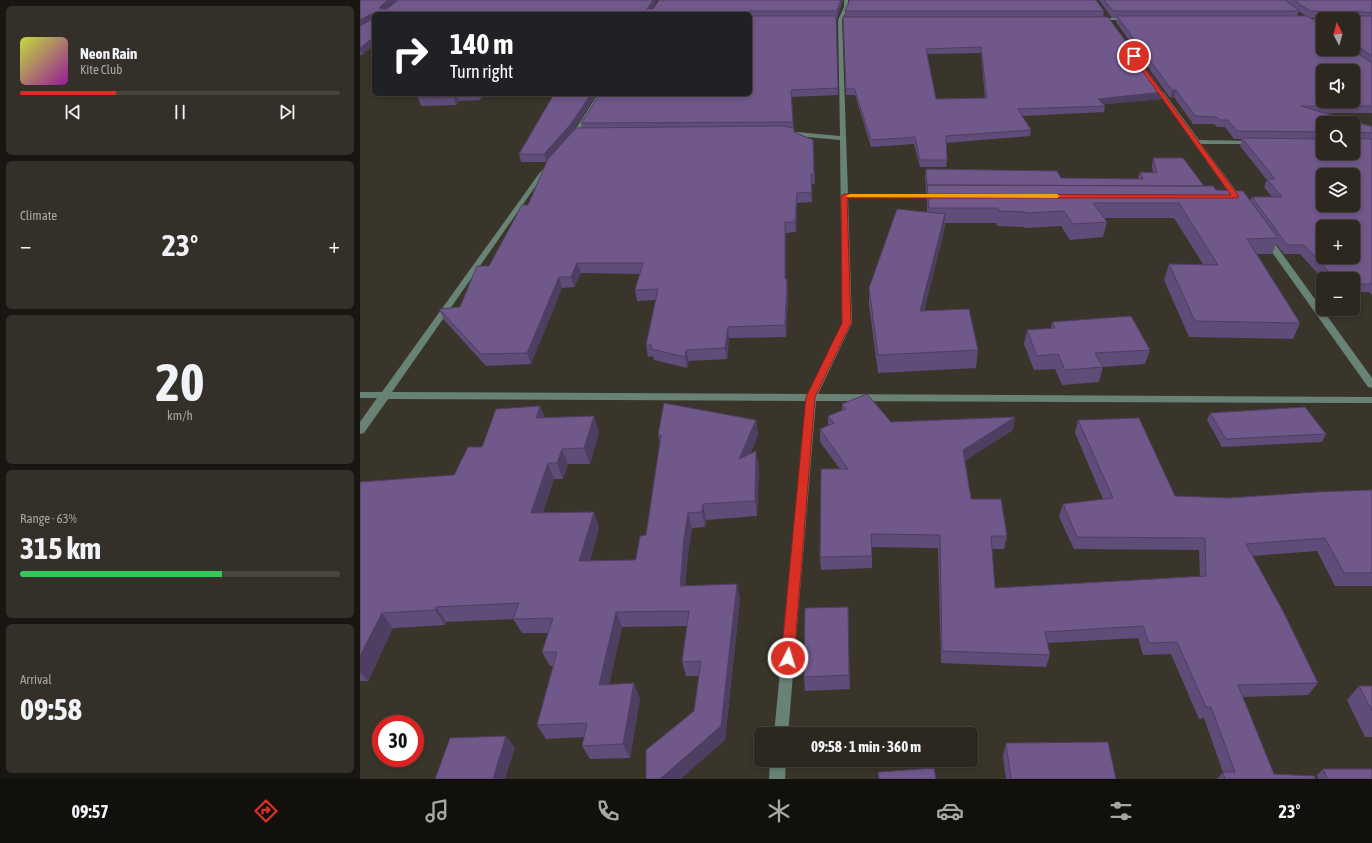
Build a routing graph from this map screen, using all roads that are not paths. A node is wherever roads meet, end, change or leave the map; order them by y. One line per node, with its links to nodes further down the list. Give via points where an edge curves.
1 (846, 0): 12 (street, via 846,7 840,20)
2 (1300, 16): 6 (street)
3 (1092, 19): 4 (street)
4 (1131, 19)
5 (1290, 20): 6 (street)
6 (1305, 20): 7 (street); 8 (street)
7 (1316, 20)
8 (1311, 24)
9 (1148, 74): 13 (street)
10 (600, 96): 15 (street, via 580,134)
11 (782, 132): 12 (street)
12 (842, 138): 17 (street)
13 (1197, 142): 14 (street); 19 (street, via 1232,197)
14 (1260, 142)
15 (566, 146)
16 (556, 158): 23 (street, via 540,176)
17 (844, 196): 18 (street); 24 (street, via 846,323)
18 (948, 196)
19 (1245, 209)
20 (1263, 234): 21 (street)
21 (1372, 385)
22 (360, 395): 23 (street)
23 (385, 396): 24 (street); 26 (street)
24 (811, 397): 25 (street); 27 (street)
25 (1372, 400)
26 (360, 430)
27 (782, 727)
28 (778, 767): 29 (street)
29 (777, 779)

